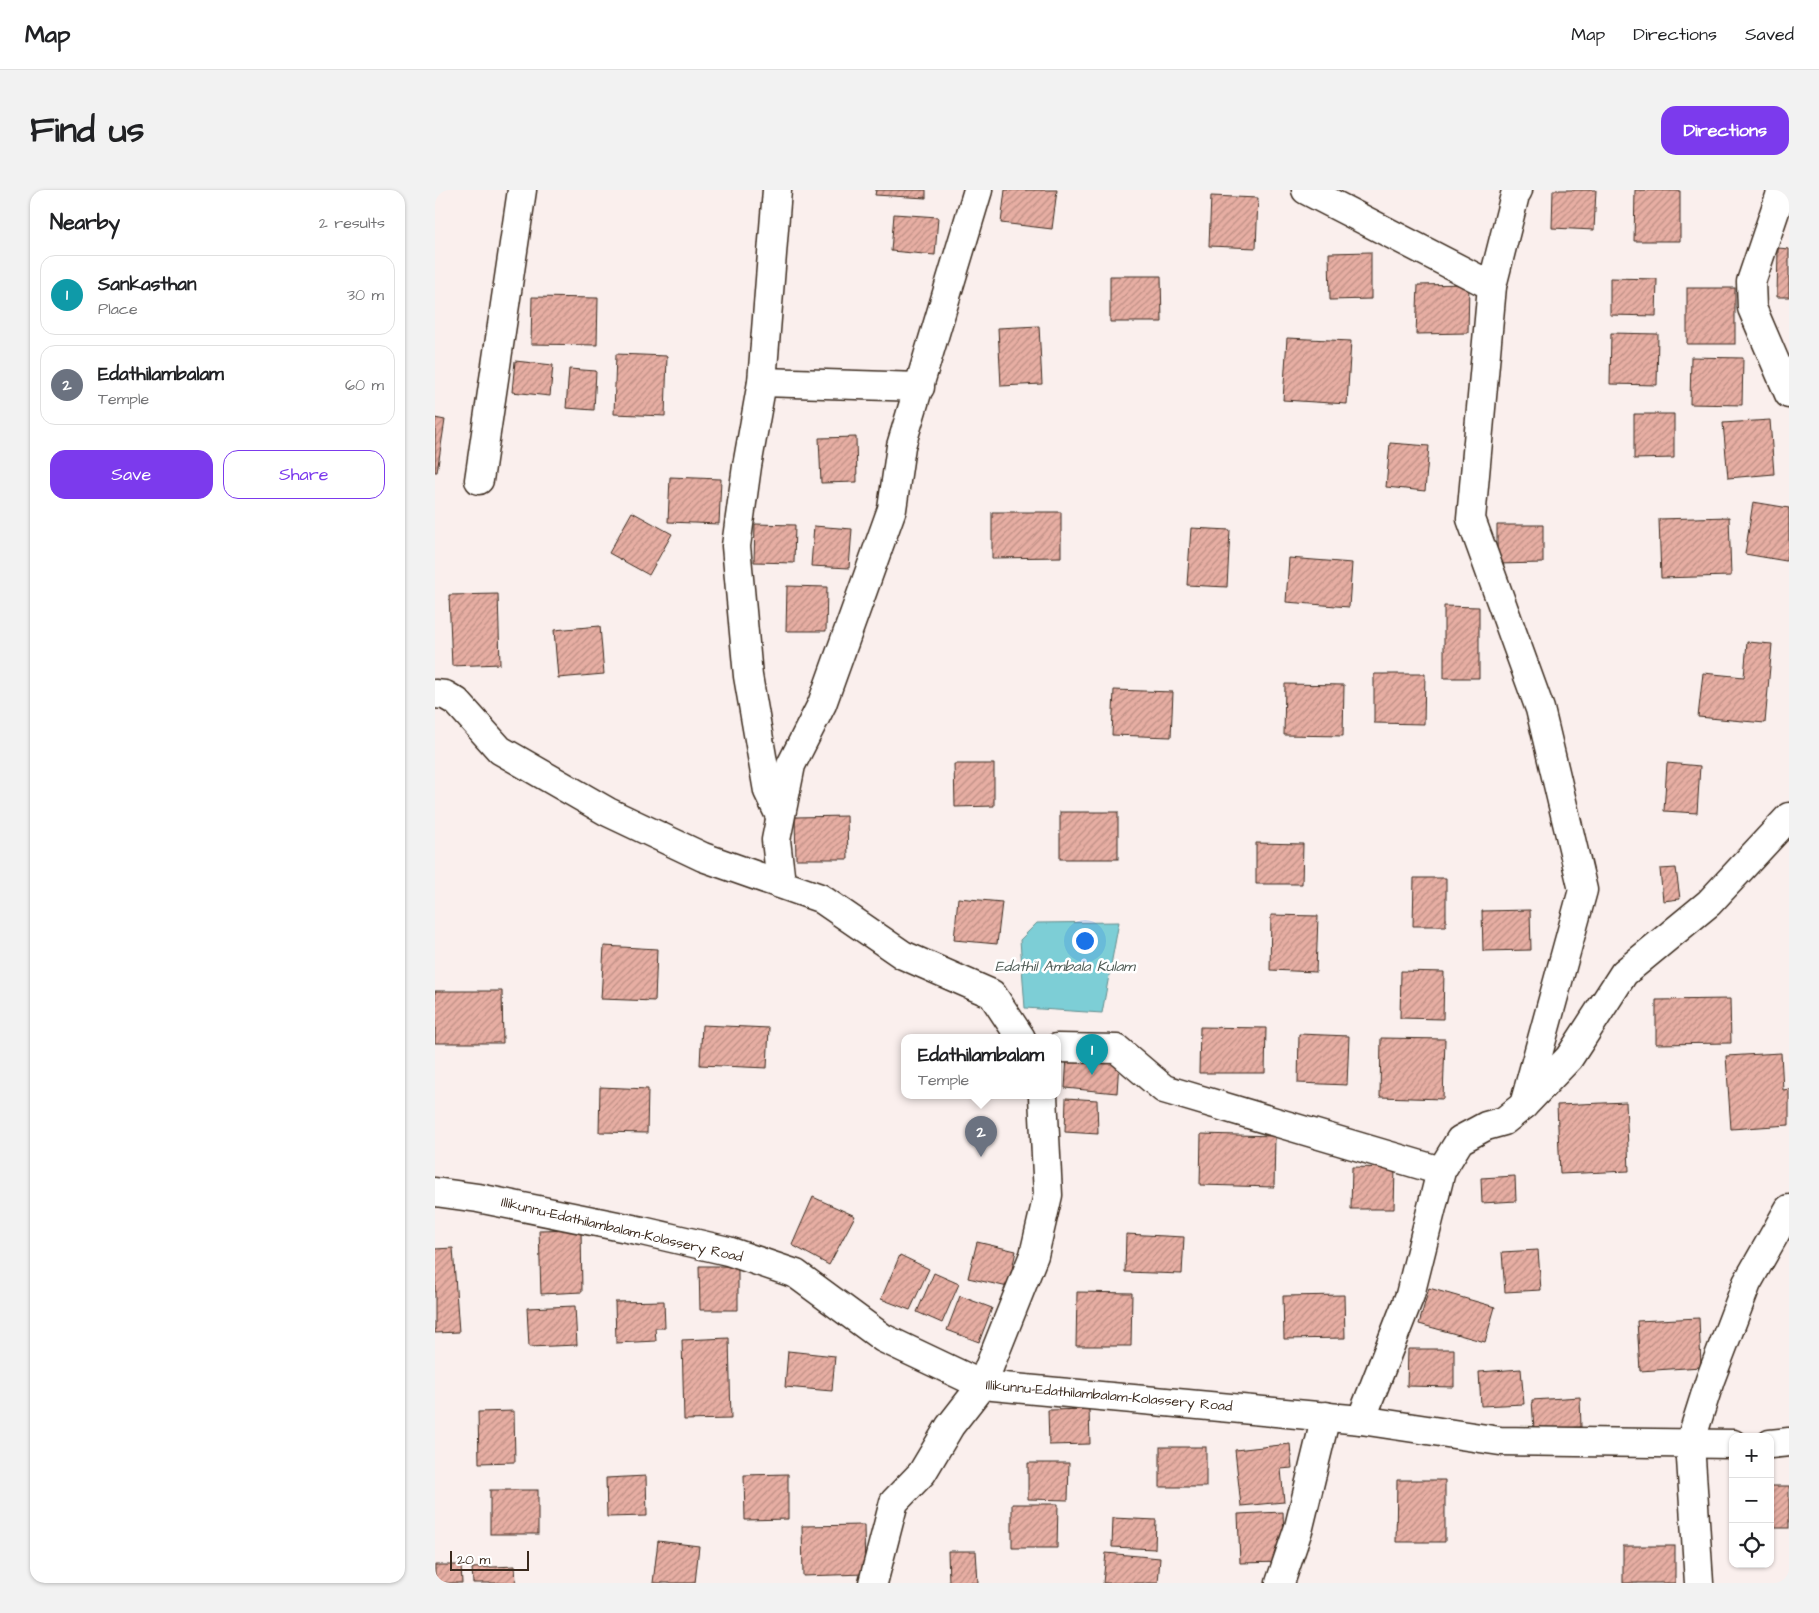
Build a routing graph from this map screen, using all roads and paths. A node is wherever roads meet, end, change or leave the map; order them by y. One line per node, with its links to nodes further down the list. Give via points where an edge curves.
1 (522, 190): 11 (street)
2 (777, 190): 8 (street)
3 (977, 190): 9 (street)
4 (1306, 190): 7 (street)
5 (1518, 190): 7 (street)
6 (1782, 190): 10 (street, via 1751,290 1752,308)
7 (1493, 286): 19 (street, via 1471,519 1540,709 1583,890)
8 (762, 382): 9 (street); 13 (street, via 736,546 748,676 768,791)
9 (920, 388): 13 (street, via 901,446 892,509 822,704 791,765)
10 (1789, 394)
11 (479, 480)
12 (435, 694): 15 (street, via 457,702 500,750 608,812 703,857)
13 (780, 816): 15 (street, via 776,840)
14 (1789, 817): 19 (street, via 1709,903 1624,973 1569,1058)
15 (781, 883): 16 (street, via 820,898 903,954 992,994)
16 (1018, 1034)
17 (1061, 1048): 20 (street, via 1117,1049 1164,1089)
18 (1043, 1099): 23 (street, via 1048,1195 1034,1254)
19 (1525, 1105): 20 (street, via 1504,1121 1485,1126 1460,1140)
20 (1441, 1171): 25 (street, via 1410,1295)
21 (435, 1192): 23 (street, Illikunnu-Edathilambalam-Kolassery Road, via 642,1231 728,1251 796,1274 883,1338)
22 (1789, 1209): 27 (street, via 1747,1283)
23 (982, 1385): 24 (street, Illikunnu-Edathilambalam-Kolassery Road); 30 (street, via 950,1426 922,1473 894,1502)
24 (1326, 1416): 25 (street, Illikunnu-Edathilambalam-Kolassery Road); 31 (street, via 1299,1527)
25 (1361, 1420): 27 (street, Illikunnu-Edathilambalam-Kolassery Road, via 1500,1441)
26 (1789, 1442): 29 (street)
27 (1690, 1443): 28 (street, Illikunnu-Edathilambalam-Kolassery Road); 32 (street)
28 (1729, 1444)
29 (1774, 1444)
30 (873, 1583)
31 (1280, 1583)
32 (1699, 1583)

